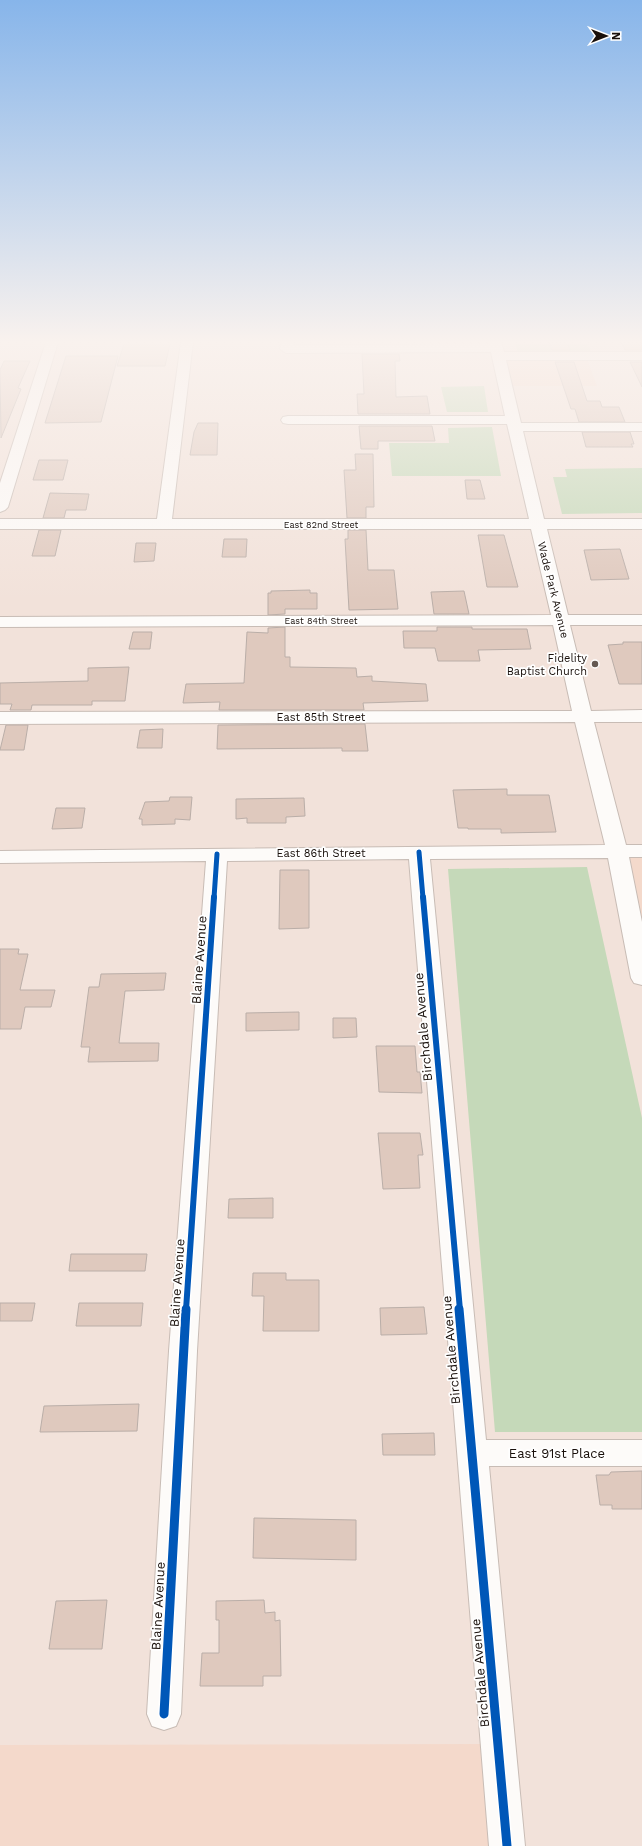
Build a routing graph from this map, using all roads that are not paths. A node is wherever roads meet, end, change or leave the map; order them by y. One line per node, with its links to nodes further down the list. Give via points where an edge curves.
1 (25, 428): 4 (street)
2 (176, 428): 6 (street)
3 (516, 428): 7 (street, Wade Park Avenue)
4 (0, 506)
5 (0, 524): 6 (street, East 82nd Street)
6 (164, 524): 7 (street, East 82nd Street)
7 (538, 524): 8 (street, East 82nd Street); 9 (street, Wade Park Avenue)
8 (642, 524)
9 (561, 620): 10 (street, East 84th Street); 11 (street, East 84th Street); 12 (street, Wade Park Avenue)
10 (642, 620)
11 (0, 622)
12 (583, 716): 13 (street, East 85th Street); 14 (street, East 85th Street); 15 (street, Wade Park Avenue)
13 (642, 716)
14 (0, 718)
15 (617, 851): 16 (street, East 86th Street); 17 (street, East 86th Street); 20 (street, Wade Park Avenue)
16 (642, 851)
17 (419, 852): 18 (street, East 86th Street); 21 (street, Birchdale Avenue)
18 (217, 854): 19 (street, East 86th Street); 23 (street, Blaine Avenue, via 184,1351)
19 (0, 857)
20 (642, 978)
21 (471, 1453): 22 (street, East 91st Place); 24 (street, Birchdale Avenue)
22 (642, 1453)
23 (164, 1714)
24 (507, 1846)

